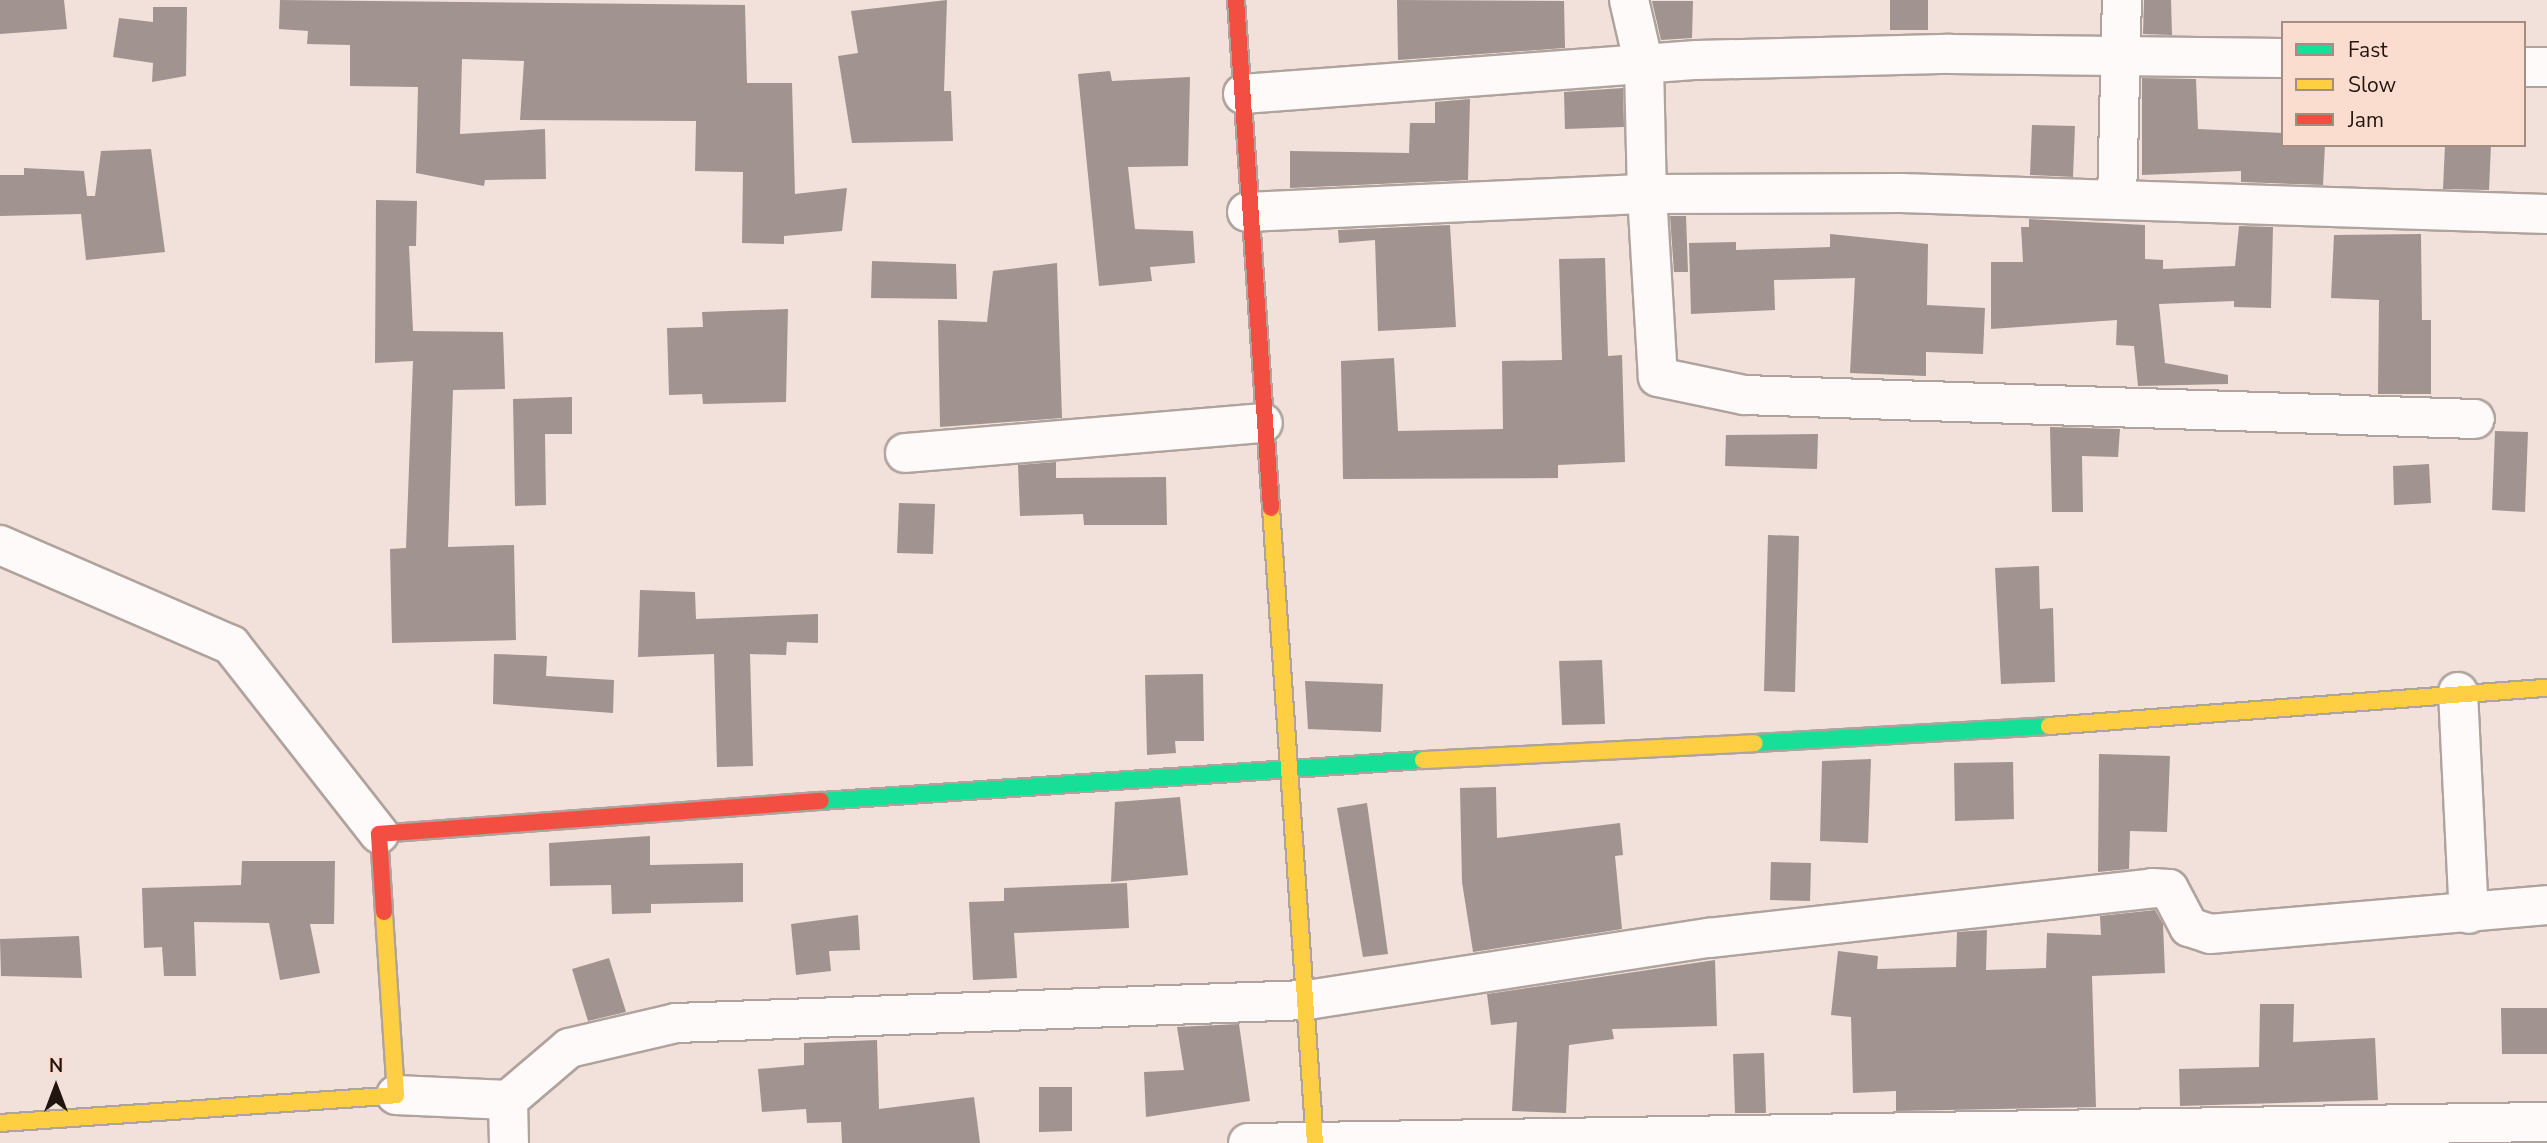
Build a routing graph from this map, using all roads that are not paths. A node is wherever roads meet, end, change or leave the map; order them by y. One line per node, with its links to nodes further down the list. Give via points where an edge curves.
1 (1236, 0): 9 (street)
2 (1629, 0): 6 (street)
3 (2122, 0): 4 (street)
4 (2121, 55): 5 (street); 6 (street); 11 (street)
5 (2281, 58)
6 (1644, 65): 9 (street); 10 (street)
7 (2526, 66): 8 (street)
8 (2547, 67)
9 (1243, 94): 12 (street)
10 (1647, 194): 11 (street); 12 (street); 14 (street, via 1658,377 1744,395)
11 (2118, 200): 13 (street)
12 (1247, 212): 15 (street)
13 (2547, 214)
14 (2475, 419)
15 (1263, 423): 16 (street); 20 (street)
16 (905, 453)
17 (0, 545): 21 (street, via 231,645)
18 (2547, 688): 19 (street)
19 (2458, 692): 20 (street, via 2003,730); 23 (street)
20 (1288, 767): 21 (street); 24 (street)
21 (379, 834): 25 (street)
22 (2547, 905): 23 (street)
23 (2469, 914): 24 (street, via 2210,934 2189,927 2169,890 2152,888 1709,938)
24 (1307, 1000): 26 (street, via 676,1023 569,1048); 29 (street)
25 (396, 1095): 26 (street); 28 (street)
26 (508, 1100): 30 (street)
27 (2547, 1122): 29 (street)
28 (0, 1123)
29 (1315, 1142): 31 (street)
30 (509, 1143)
31 (1248, 1143)

